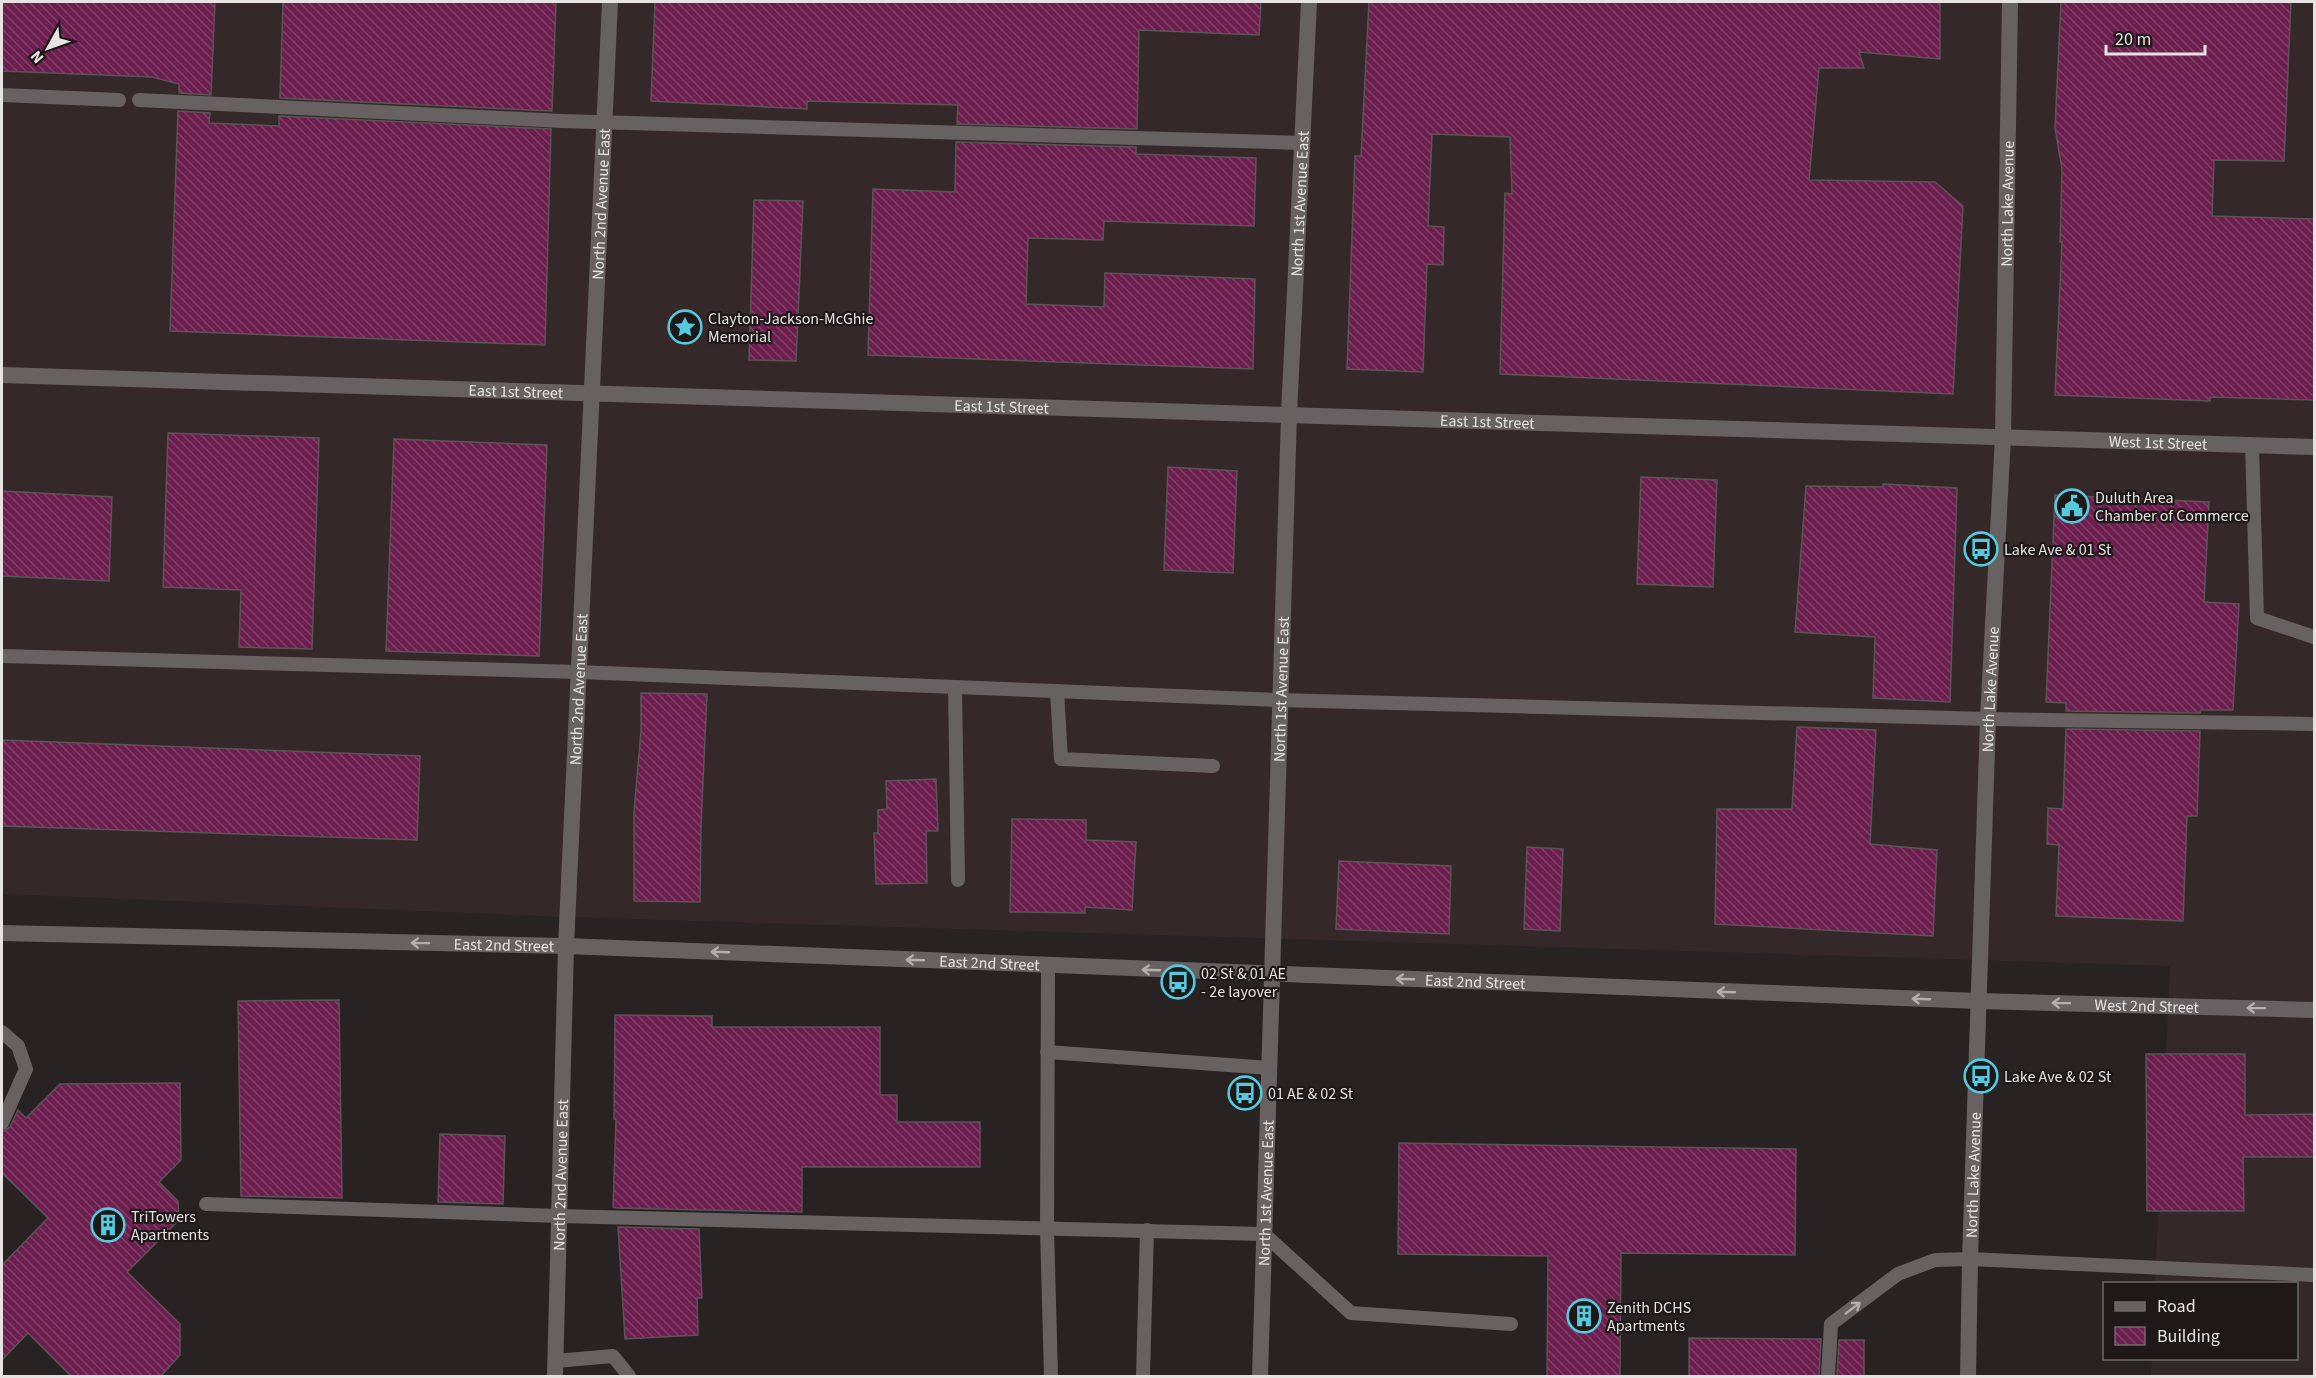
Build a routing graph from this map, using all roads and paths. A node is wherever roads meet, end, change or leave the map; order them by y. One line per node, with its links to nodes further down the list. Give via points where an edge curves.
1 (610, 2): 7 (street, North 2nd Avenue East)
2 (1309, 2): 8 (street, North 1st Avenue East)
3 (2010, 2): 12 (street, North Lake Avenue)
4 (2, 95): 5 (lane)
5 (119, 100)
6 (140, 100): 7 (lane)
7 (604, 121): 8 (lane); 10 (street, North 2nd Avenue East)
8 (1302, 143): 11 (street, North 1st Avenue East)
9 (2, 375): 10 (street, East 1st Street)
10 (592, 393): 11 (street, East 1st Street); 17 (street, North 2nd Avenue East)
11 (1289, 414): 12 (street, East 1st Street); 20 (street, North 1st Avenue East)
12 (2002, 437): 13 (street, West 1st Street); 21 (street, North Lake Avenue)
13 (2252, 445): 14 (street, West 1st Street); 15 (lane, via 2257,618)
14 (2314, 447)
15 (2314, 637)
16 (2, 656): 17 (lane)
17 (579, 672): 18 (lane); 26 (street, North 2nd Avenue East)
18 (955, 687): 19 (lane); 24 (lane)
19 (1057, 691): 20 (lane); 23 (lane, via 1061,759)
20 (1279, 700): 21 (lane); 28 (street, North 1st Avenue East)
21 (1988, 719): 22 (lane); 29 (street, North Lake Avenue)
22 (2314, 724)
23 (1213, 766)
24 (958, 880)
25 (2, 933): 26 (street, East 2nd Street, one-way to 25)
26 (566, 946): 27 (street, East 2nd Street, one-way to 26); 36 (street, North 2nd Avenue East)
27 (1048, 965): 28 (street, East 2nd Street, one-way to 27); 32 (lane)
28 (1273, 974): 29 (street, East 2nd Street, one-way to 28); 33 (street, North 1st Avenue East)
29 (1979, 1001): 30 (street, West 2nd Street, one-way to 29); 40 (street, North Lake Avenue)
30 (2314, 1010)
31 (2, 1032): 34 (lane, via 18,1046 26,1069)
32 (1047, 1052): 33 (lane); 37 (lane)
33 (1270, 1068): 39 (street, North 1st Avenue East)
34 (2, 1123)
35 (207, 1204): 36 (lane)
36 (559, 1216): 37 (lane); 43 (street, North 2nd Avenue East)
37 (1047, 1228): 38 (lane); 45 (lane)
38 (1147, 1230): 39 (lane); 46 (lane)
39 (1264, 1233): 42 (lane, via 1351,1313); 47 (street, North 1st Avenue East)
40 (1970, 1258): 41 (lane); 48 (lane, one-way to 40, via 1831,1324 1898,1274 1935,1260); 49 (street, North Lake Avenue)
41 (2314, 1275)
42 (1511, 1324)
43 (555, 1369): 44 (lane, via 613,1356)
44 (629, 1377)
45 (1051, 1377)
46 (1143, 1377)
47 (1260, 1377)
48 (1828, 1377)
49 (1968, 1377)

